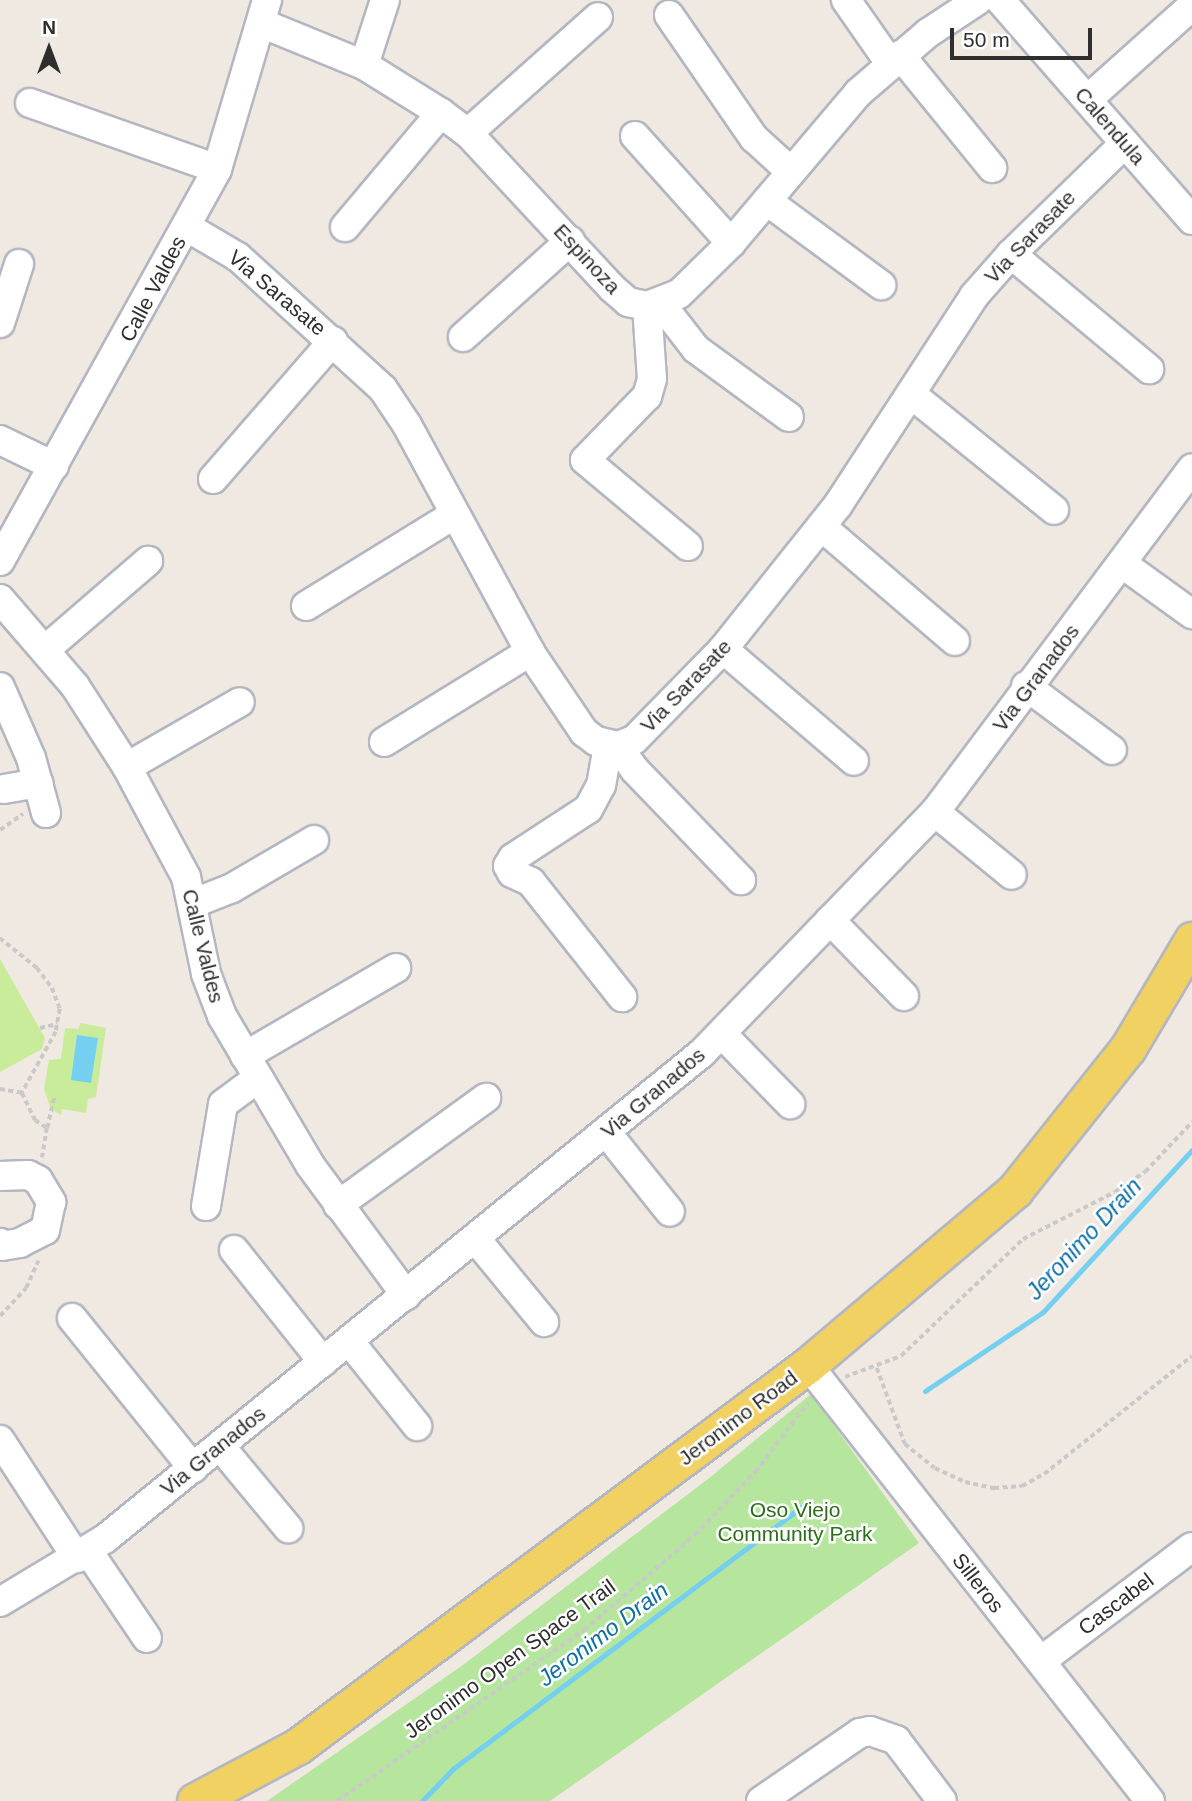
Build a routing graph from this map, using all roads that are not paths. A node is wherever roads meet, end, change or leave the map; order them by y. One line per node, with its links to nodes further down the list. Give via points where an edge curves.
1 (385, 0): 10 (street)
2 (846, 0): 9 (street)
3 (978, 0): 9 (street)
4 (1000, 0): 11 (street, Calendula)
5 (1192, 6): 11 (street)
6 (264, 12): 10 (street, Espinoza); 18 (street, Calle Valdes)
7 (669, 15): 19 (street, via 754,138)
8 (598, 17): 14 (street)
9 (895, 59): 17 (street); 19 (street)
10 (365, 65): 13 (street, Espinoza)
11 (1088, 99): 16 (street, Calendula)
12 (30, 103): 18 (street)
13 (441, 113): 14 (street, Espinoza); 23 (street)
14 (468, 133): 24 (street, Espinoza)
15 (635, 136): 25 (street)
16 (1125, 143): 21 (street, Calendula); 26 (street, Via Sarasate)
17 (992, 168)
18 (217, 169): 22 (street, Calle Valdes)
19 (789, 170): 20 (street)
20 (767, 201): 25 (street); 28 (street)
21 (1192, 220)
22 (187, 227): 32 (street, Via Sarasate, via 238,257); 37 (street, Calle Valdes)
23 (345, 227)
24 (570, 241): 29 (street, Espinoza, via 620,295); 31 (street)
25 (731, 243): 29 (street, via 679,294)
26 (1011, 254): 33 (street); 34 (street, Via Sarasate, via 974,296)
27 (19, 264): 30 (street)
28 (881, 285)
29 (654, 305): 35 (street, via 696,349); 43 (street, via 652,379 647,396 585,460)
30 (0, 323)
31 (463, 337)
32 (332, 341): 39 (street); 41 (street, Via Sarasate, via 383,389)
33 (1149, 369)
34 (911, 394): 40 (street); 42 (street, Via Sarasate)
35 (789, 417)
36 (0, 440): 37 (street)
37 (54, 467): 44 (street, Calle Valdes)
38 (1192, 468): 46 (street, Via Granados)
39 (213, 479)
40 (1054, 510)
41 (455, 514): 48 (street); 53 (street, Via Sarasate)
42 (822, 527): 50 (street); 52 (street, Via Sarasate)
43 (688, 547)
44 (0, 561)
45 (148, 561): 51 (street)
46 (1124, 565): 49 (street); 54 (street, Via Granados)
47 (0, 602): 51 (street, Calle Valdes)
48 (306, 606)
49 (1192, 614)
50 (954, 641)
51 (46, 649): 61 (street, Calle Valdes)
52 (723, 649): 58 (street, Via Sarasate, via 634,740); 60 (street)
53 (530, 652): 57 (street); 58 (street, Via Sarasate, via 584,732)
54 (1026, 686): 59 (street); 64 (street, Via Granados)
55 (0, 687): 62 (street, via 15,714)
56 (240, 702): 61 (street)
57 (384, 742)
58 (613, 746): 68 (street); 74 (street, via 589,809 513,858 508,866 531,882)
59 (1112, 750)
60 (854, 761)
61 (127, 767): 69 (street, Calle Valdes, via 175,853)
62 (38, 783): 63 (street); 65 (street)
63 (4, 789)
64 (935, 812): 67 (street); 70 (street, Via Granados)
65 (46, 813)
66 (314, 840): 69 (street, via 232,888)
67 (1012, 875)
68 (741, 880)
69 (194, 903): 76 (street, Calle Valdes, via 206,974 222,1016)
70 (830, 920): 73 (street); 75 (street, Via Granados)
71 (1192, 940): 92 (main road, Jeronimo Road, via 1128,1048 1015,1190)
72 (396, 968): 76 (street)
73 (904, 996)
74 (622, 997)
75 (722, 1034): 78 (street); 79 (street, Via Granados)
76 (252, 1067): 81 (street, Calle Valdes); 82 (street, via 223,1104)
77 (486, 1098): 81 (street)
78 (790, 1104)
79 (606, 1132): 83 (street); 84 (street, Via Granados)
80 (0, 1176): 85 (street, via 28,1175 38,1181 51,1202 51,1217 33,1239)
81 (338, 1205): 87 (street, Calle Valdes)
82 (206, 1206)
83 (670, 1212)
84 (475, 1238): 87 (street, Via Granados); 89 (street)
85 (0, 1243)
86 (234, 1250): 91 (street)
87 (406, 1294): 90 (street, Via Granados)
88 (72, 1318): 96 (street)
89 (544, 1322)
90 (349, 1341): 91 (street, Via Granados); 93 (street)
91 (323, 1362): 95 (street, Via Granados)
92 (817, 1376): 102 (street, Silleros); 103 (main road, Jeronimo Road, via 298,1746)
93 (417, 1426)
94 (0, 1440): 99 (street)
95 (219, 1446): 96 (street, Via Granados); 97 (street)
96 (193, 1468): 99 (street, Via Granados)
97 (288, 1528)
98 (1192, 1547): 102 (street, Cascabel)
99 (83, 1554): 100 (street, Via Granados); 101 (street)
100 (0, 1602)
101 (147, 1638)
102 (1041, 1661): 106 (street, Silleros)
103 (195, 1801)
104 (761, 1801): 105 (street, via 860,1733 870,1731 896,1740)
105 (942, 1801)
106 (1150, 1801)

